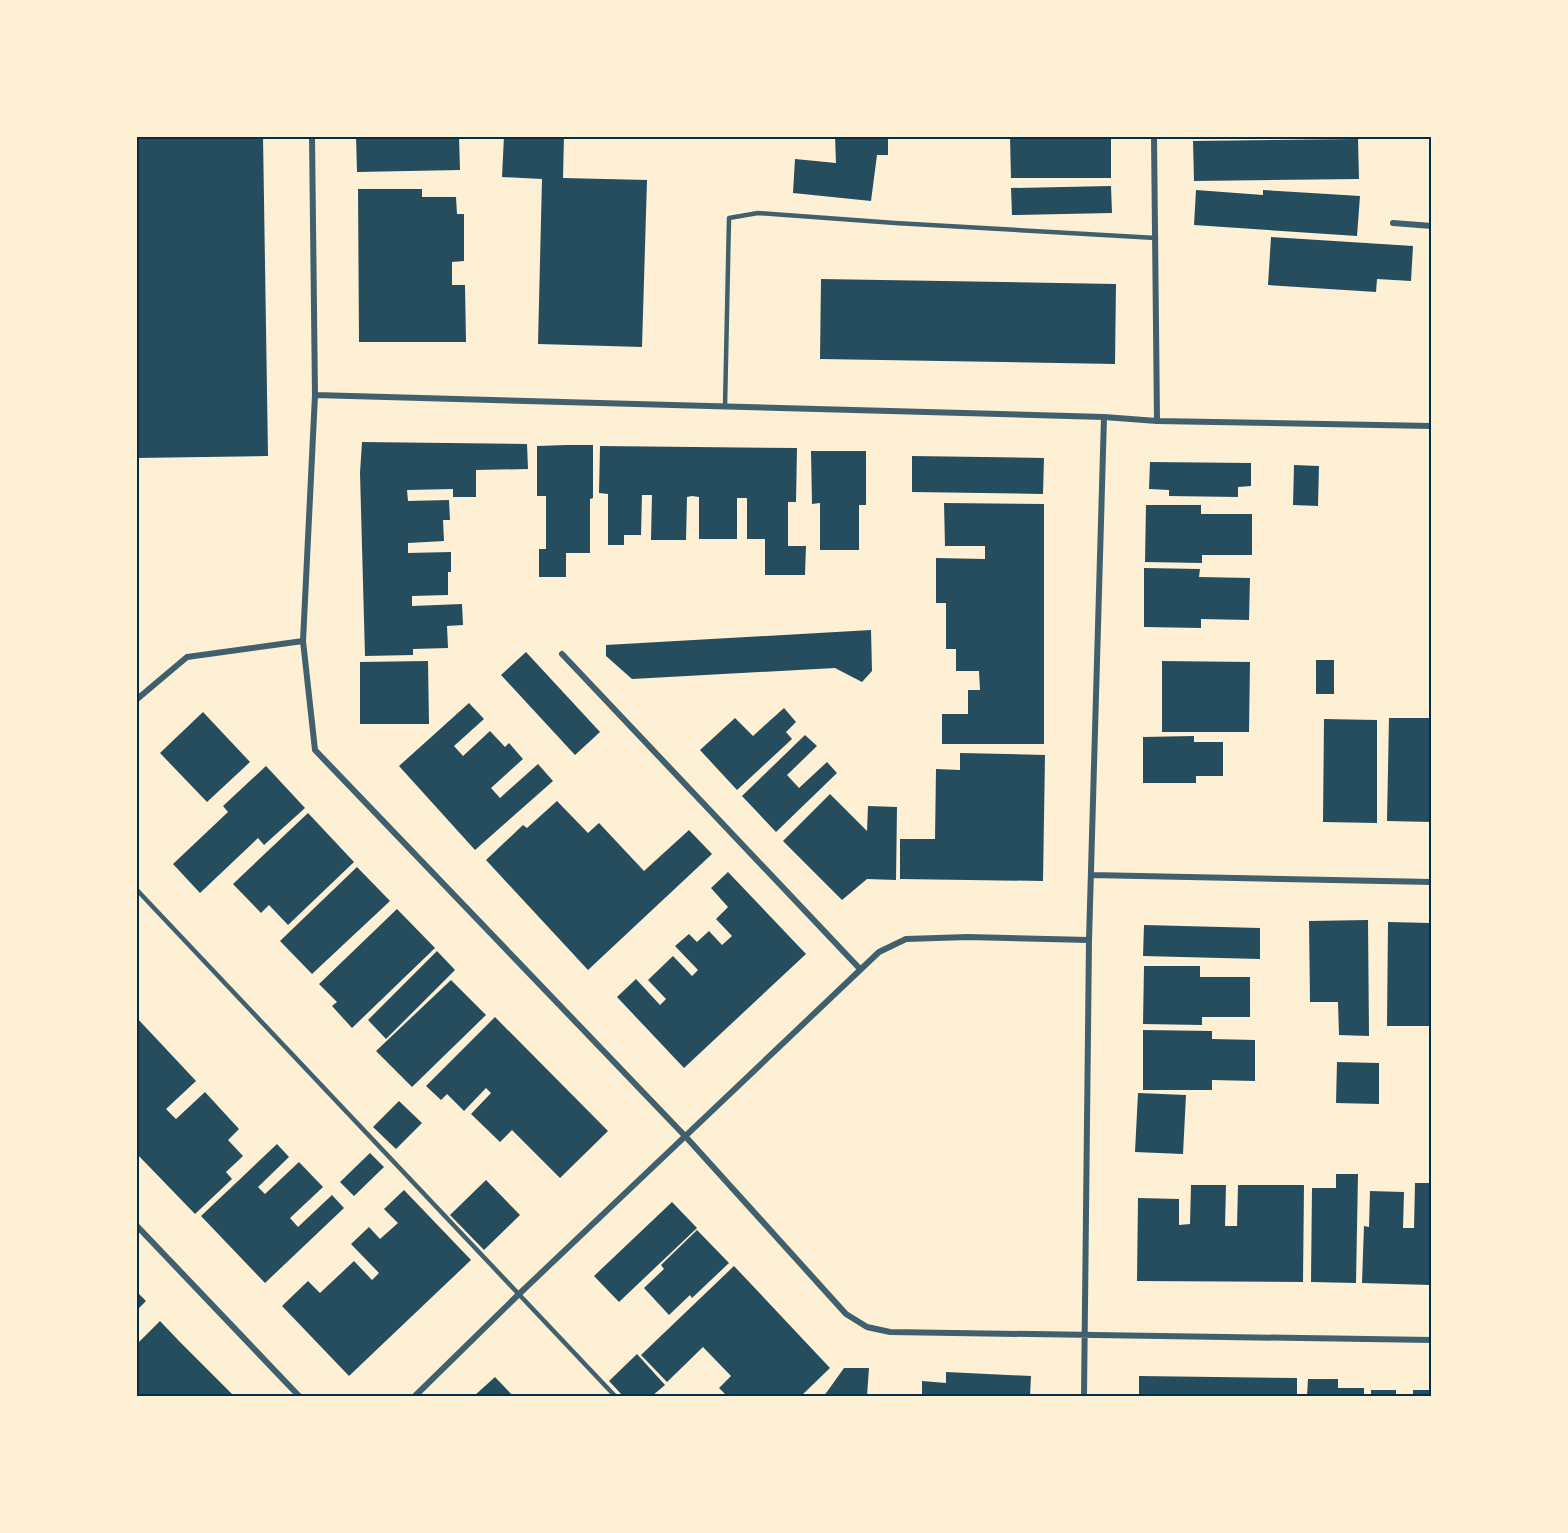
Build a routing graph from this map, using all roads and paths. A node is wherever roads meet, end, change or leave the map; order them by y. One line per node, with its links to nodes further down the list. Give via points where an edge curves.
1 (312, 136): 6 (street)
2 (1154, 136): 5 (street)
3 (1393, 223): 4 (street)
4 (1431, 226)
5 (1156, 238): 7 (lane, via 758,213 729,218); 9 (street)
6 (315, 395): 7 (street); 11 (street)
7 (725, 407): 8 (street)
8 (1104, 417): 9 (street); 14 (street)
9 (1157, 421): 10 (street)
10 (1431, 426)
11 (303, 641): 13 (street, via 187,657); 19 (street, via 315,750)
12 (562, 654): 18 (street)
13 (136, 700)
14 (1091, 875): 15 (street); 17 (street)
15 (1431, 882)
16 (136, 889): 21 (lane)
17 (1089, 940): 18 (street, via 906,939 879,952); 22 (street)
18 (860, 969): 19 (street)
19 (686, 1137): 21 (street); 22 (street, via 846,1314 867,1327 890,1332)
20 (136, 1225): 24 (street)
21 (518, 1295): 25 (street); 26 (lane)
22 (1086, 1333): 23 (street); 27 (street)
23 (1431, 1340)
24 (299, 1396)
25 (415, 1396)
26 (615, 1396)
27 (1084, 1396)

